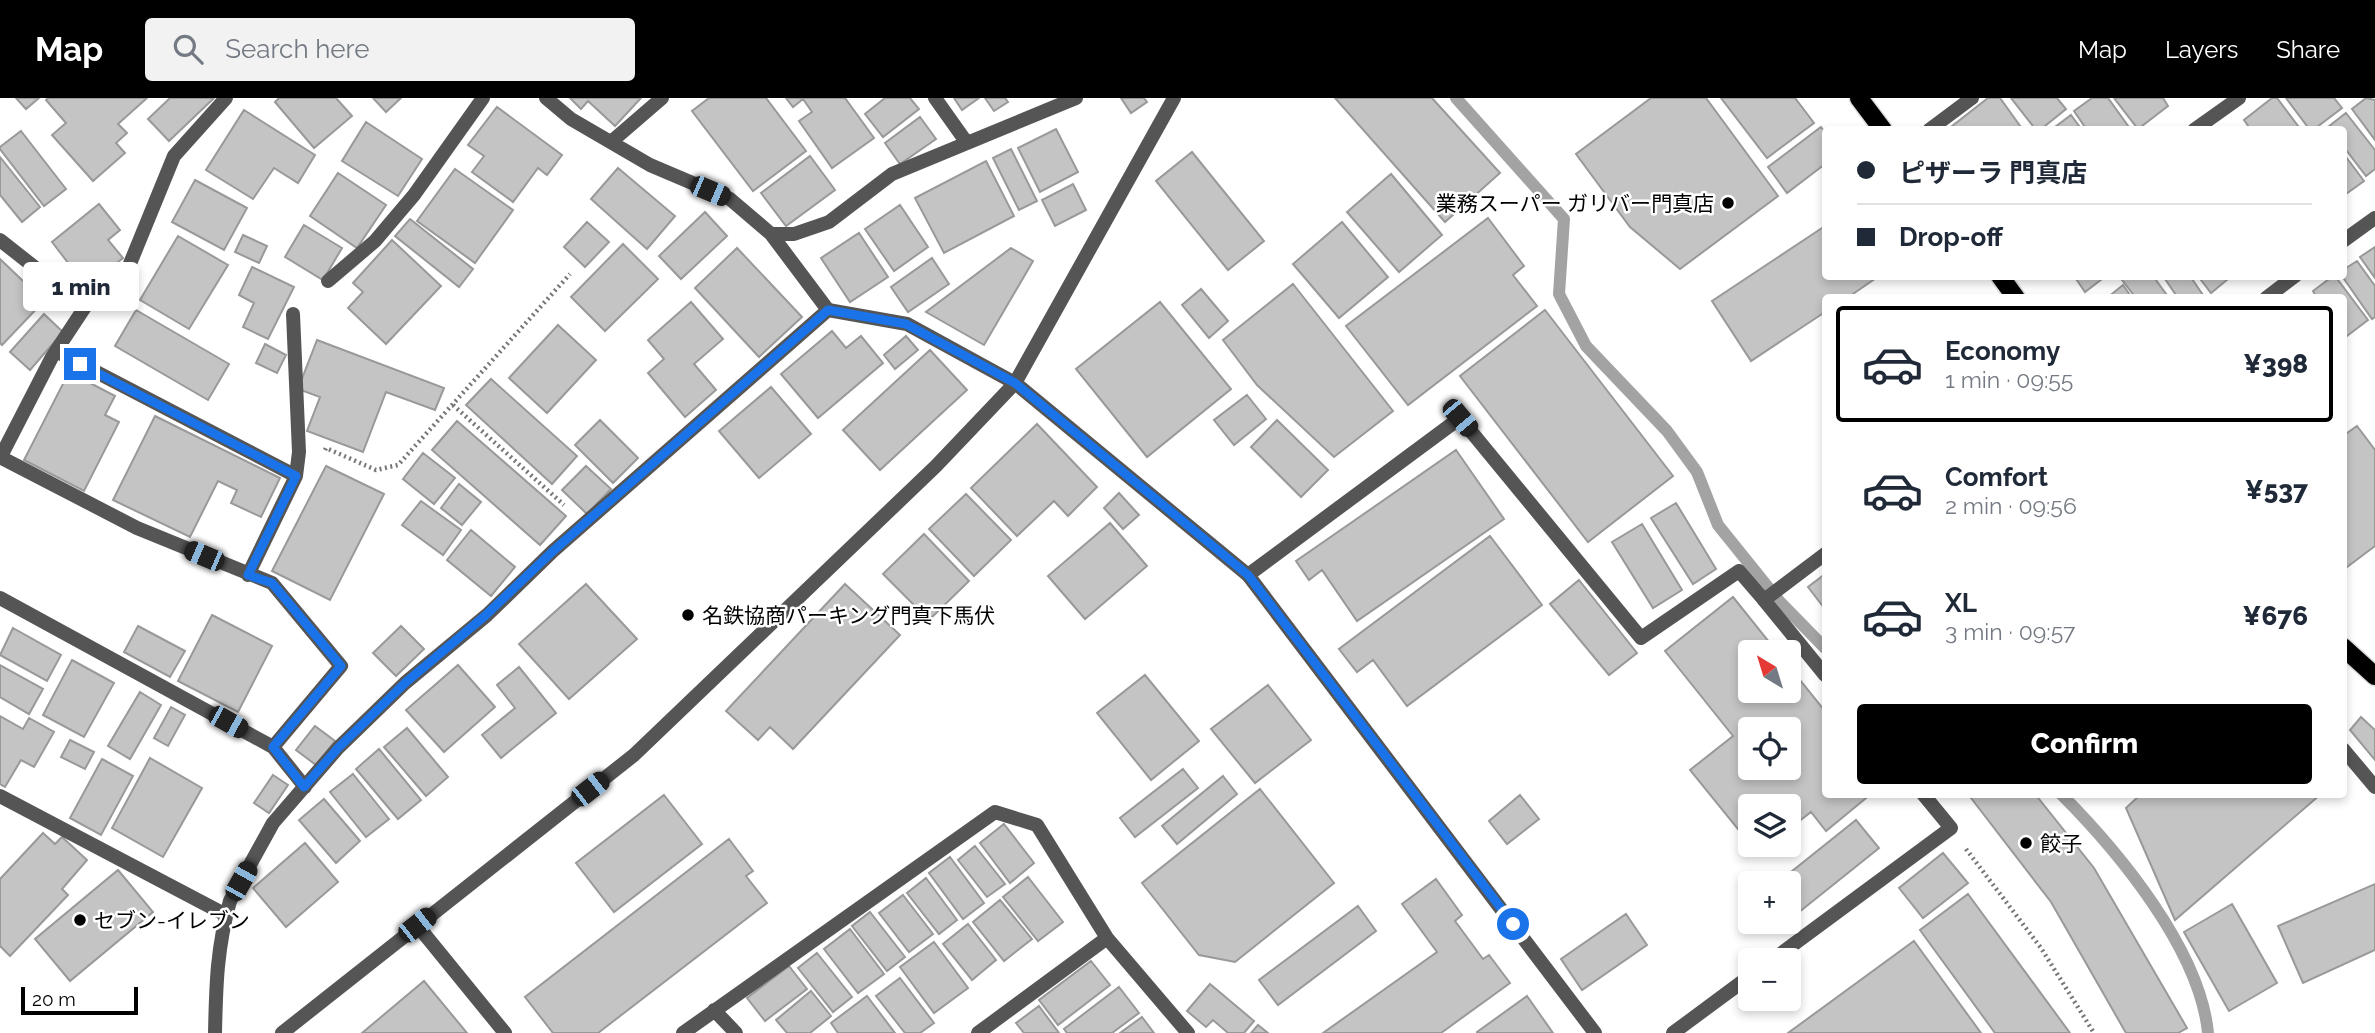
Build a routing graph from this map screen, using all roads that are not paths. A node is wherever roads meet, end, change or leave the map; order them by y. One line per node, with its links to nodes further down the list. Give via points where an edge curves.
1 (226, 98): 23 (street, via 174,156 127,271)
2 (483, 98): 21 (street, via 414,195 375,241)
3 (546, 98): 14 (street)
4 (662, 98): 14 (street)
5 (935, 98): 15 (street)
6 (1076, 98): 15 (street)
7 (1174, 98): 27 (street)
8 (1859, 98): 11 (main road)
9 (1972, 98): 12 (street)
10 (2239, 98): 13 (street)
11 (1880, 126)
12 (1934, 126)
13 (2200, 126)
14 (611, 142): 17 (street, via 650,165 730,199)
15 (967, 143): 17 (street, via 892,174 829,222 794,233)
16 (2375, 218): 18 (street)
17 (771, 234): 24 (street)
18 (2347, 238)
19 (0, 240): 23 (street)
20 (2290, 280): 22 (street)
21 (328, 281)
22 (2271, 294)
23 (85, 307): 26 (street)
24 (828, 310): 27 (street, via 906,324); 40 (street, via 405,683)
25 (293, 314): 29 (street)
26 (56, 352): 28 (street); 29 (street)
27 (1015, 383): 32 (street); 45 (street, via 936,466 634,755)
28 (0, 458): 31 (street, via 137,528)
29 (296, 476): 31 (street)
30 (1822, 556): 34 (street)
31 (248, 575): 38 (street, via 272,583 341,666)
32 (1248, 575): 34 (street, via 1460,418 1642,638 1739,571); 57 (street)
33 (0, 598): 38 (street)
34 (1764, 600): 36 (street)
35 (2347, 652): 37 (main road)
36 (1822, 671)
37 (2375, 676)
38 (273, 747): 40 (street)
39 (2347, 754): 41 (street)
40 (304, 787): 44 (street, via 273,823)
41 (2375, 788)
42 (0, 796): 44 (street)
43 (1926, 798): 47 (street, via 1951,828)
44 (226, 915): 50 (street, via 216,965)
45 (417, 925): 51 (street); 52 (street)
46 (1107, 938): 49 (street, via 1037,825 995,812); 55 (street); 56 (street)
47 (1789, 948)
48 (1738, 985): 58 (street)
49 (714, 1010): 53 (street); 54 (street)
50 (215, 1033)
51 (282, 1033)
52 (505, 1033)
53 (683, 1033)
54 (736, 1033)
55 (978, 1033)
56 (1188, 1033)
57 (1595, 1033)
58 (1673, 1033)

